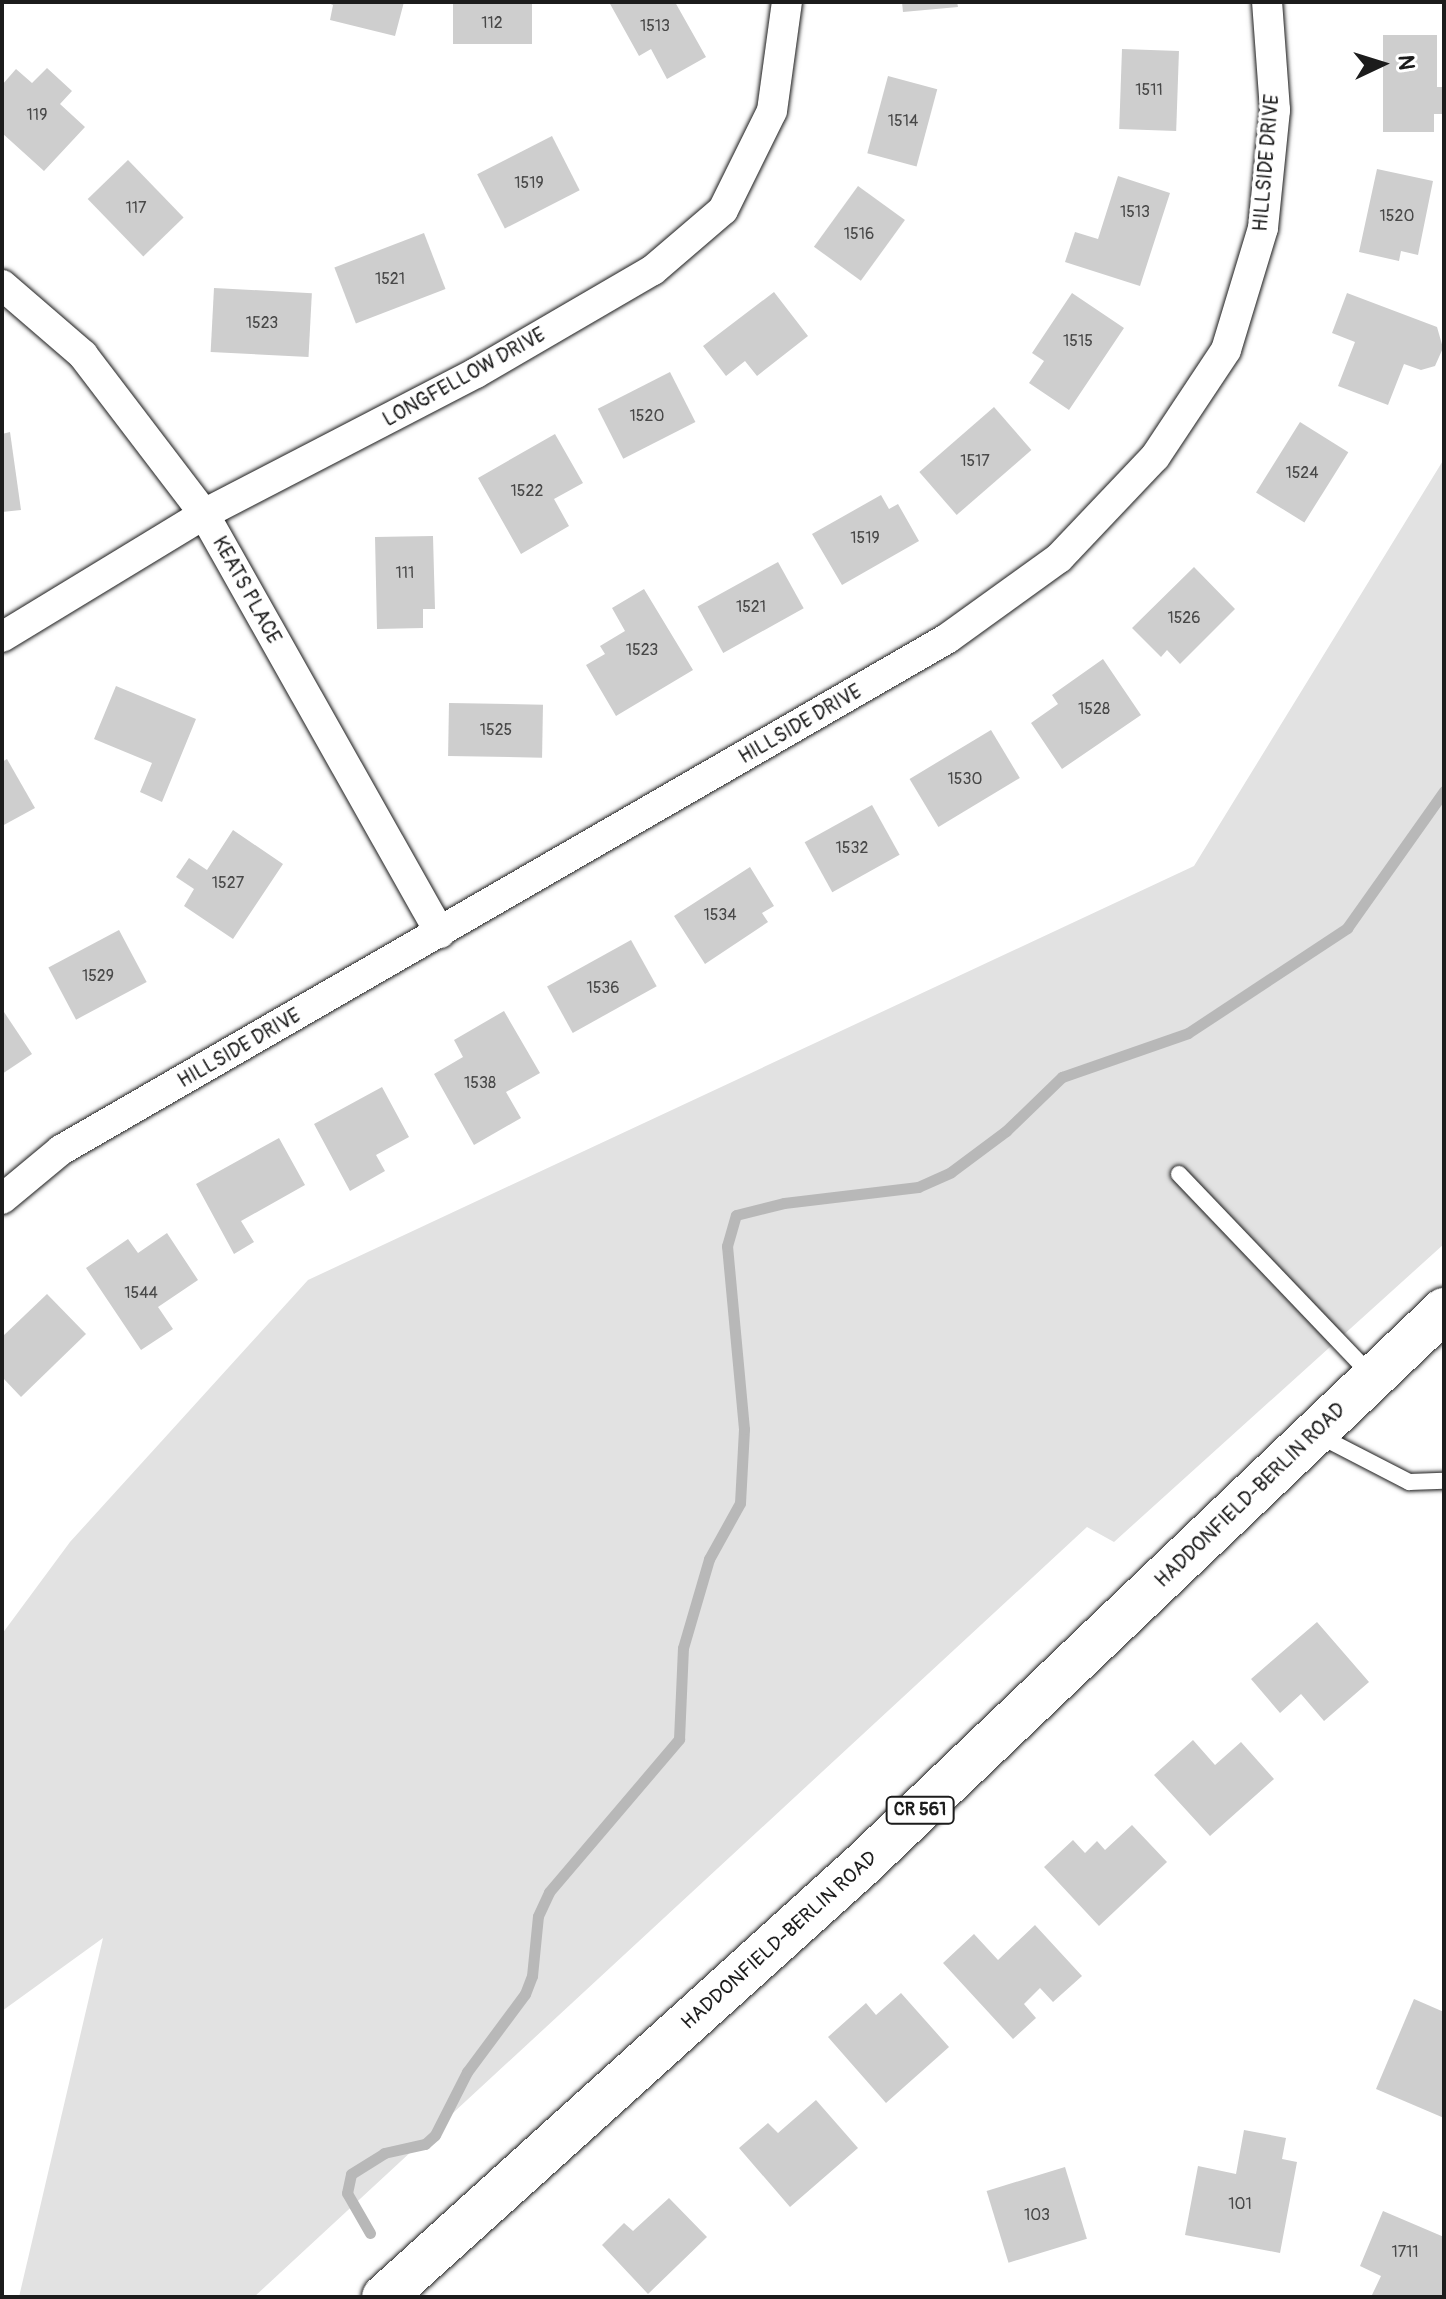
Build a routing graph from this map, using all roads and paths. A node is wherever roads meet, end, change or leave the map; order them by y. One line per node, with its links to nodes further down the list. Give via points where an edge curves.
1 (787, 2): 4 (street, LONGFELLOW DRIVE, via 772,111 723,210 639,278 476,373)
2 (1267, 2): 6 (street, HILLSIDE DRIVE, via 1275,110 1263,228 1226,350 1155,457 1059,558 948,638)
3 (2, 285): 4 (street, KEATS PLACE, via 83,355)
4 (204, 514): 5 (street, LONGFELLOW DRIVE); 6 (street, KEATS PLACE)
5 (2, 637)
6 (440, 933): 8 (street, HILLSIDE DRIVE, via 61,1150)
7 (1179, 1174): 10 (lane)
8 (2, 1199)
9 (1444, 1312): 10 (main road, HADDONFIELD-BERLIN ROAD / CR 561)
10 (1373, 1377): 11 (main road, HADDONFIELD-BERLIN ROAD / CR 561)
11 (1315, 1433): 12 (lane, via 1409,1482); 13 (main road, HADDONFIELD-BERLIN ROAD / CR 561, via 861,1866)
12 (1444, 1480)
13 (384, 2297)

